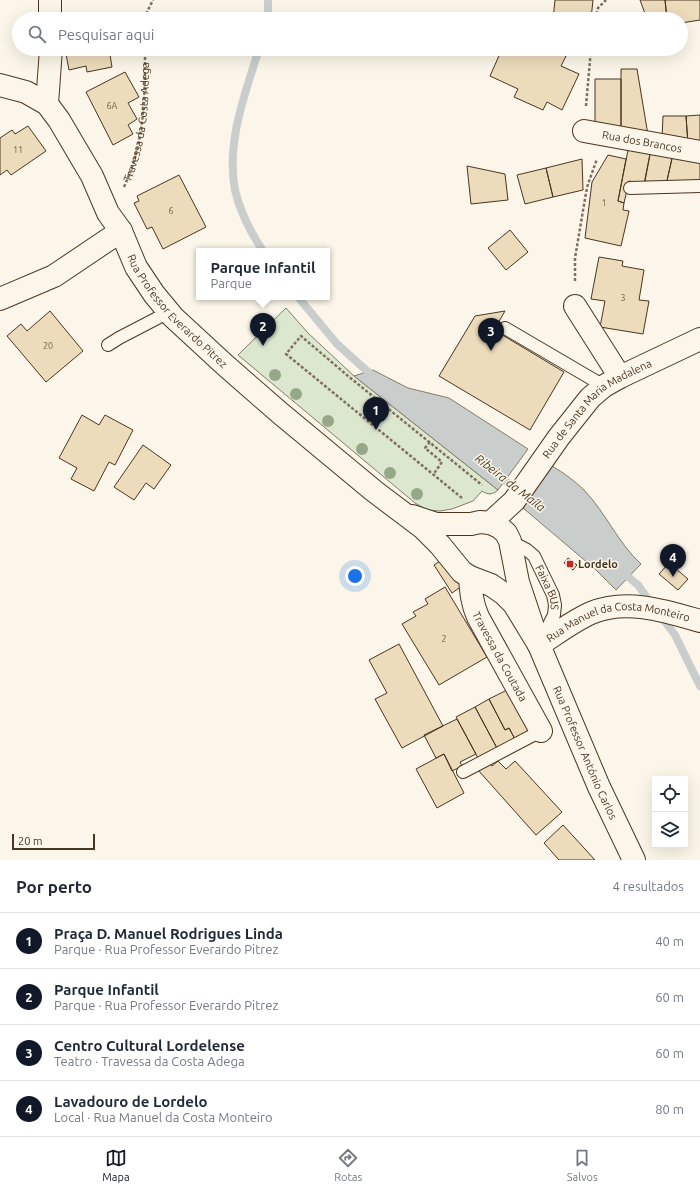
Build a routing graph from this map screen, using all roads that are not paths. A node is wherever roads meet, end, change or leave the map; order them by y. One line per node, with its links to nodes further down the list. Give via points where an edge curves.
1 (50, 0): 2 (street)
2 (50, 12)
3 (50, 56): 5 (street)
4 (0, 85): 5 (street, Rua Professor Everardo Pitrez, via 26,92)
5 (47, 104): 10 (street, Rua Professor Everardo Pitrez, via 92,176 108,213)
6 (584, 131): 7 (street, Rua dos Brancos)
7 (700, 152)
8 (700, 186): 9 (lane)
9 (630, 188)
10 (121, 231): 11 (street, via 54,276); 13 (street, Rua Professor Everardo Pitrez, via 136,267)
11 (0, 299)
12 (575, 306): 17 (street)
13 (169, 312): 16 (lane); 18 (street, Rua Professor Everardo Pitrez, via 224,365 280,413)
14 (505, 328): 17 (lane)
15 (700, 339): 17 (street, Rua de Santa Maria Madalena)
16 (108, 345)
17 (612, 381): 19 (street, Rua de Santa Maria Madalena, via 590,398 559,437 514,501)
18 (399, 509): 19 (street, via 436,524); 20 (street, via 423,528)
19 (498, 534): 20 (street, via 510,561 505,569 489,579); 20 (street, Travessa da Coutada, via 462,529 456,537 453,555); 22 (street, via 518,582); 22 (lane, Faixa BUS, via 534,556 553,595 554,615)
20 (469, 574): 22 (street, via 497,589 509,599); 23 (street, Travessa da Coutada, via 471,598 478,617)
21 (700, 621): 22 (street, Rua Manuel da Costa Monteiro, via 660,610 610,607 592,613)
22 (539, 645): 25 (street, Rua Professor António Carlos, via 599,787)
23 (541, 731): 24 (lane)
24 (463, 772)
25 (634, 860)

